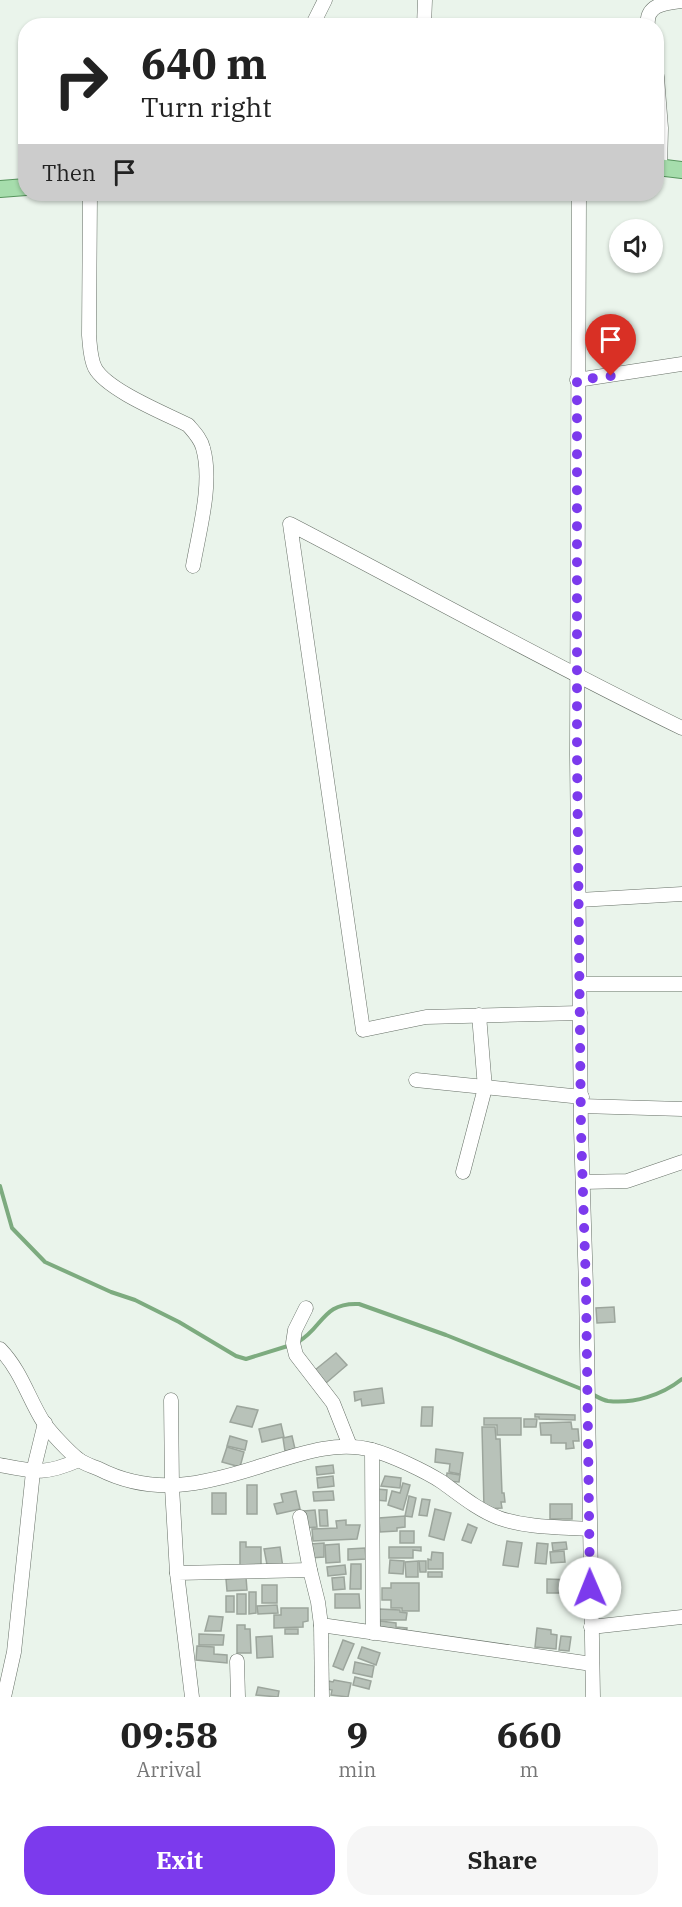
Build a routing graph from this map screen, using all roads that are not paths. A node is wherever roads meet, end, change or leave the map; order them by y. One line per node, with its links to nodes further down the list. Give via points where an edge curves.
1 (325, 0): 4 (street)
2 (425, 0): 5 (street)
3 (682, 1): 6 (street, via 654,7)
4 (316, 18)
5 (424, 18)
6 (649, 18)
7 (664, 168): 8 (main road)
8 (682, 170)
9 (18, 188): 10 (main road)
10 (0, 189)
11 (90, 201): 15 (street, via 89,335 96,369 106,382 188,425 204,449 207,481)
12 (579, 201): 14 (street)
13 (682, 364): 14 (street)
14 (577, 380): 16 (street)
15 (193, 566)
16 (577, 677): 17 (street); 19 (street); 23 (street, via 290,524 363,1030 426,1017)
17 (682, 728)
18 (682, 894): 19 (street)
19 (579, 900): 20 (street)
20 (580, 984): 21 (street); 22 (street)
21 (682, 984)
22 (580, 1013): 23 (street); 26 (street)
23 (479, 1015): 25 (street)
24 (416, 1080): 25 (street)
25 (485, 1088): 26 (street); 29 (street)
26 (581, 1101): 27 (street); 30 (street)
27 (682, 1109)
28 (682, 1162): 30 (street, via 627,1181)
29 (463, 1172)
30 (584, 1182): 42 (street)
31 (306, 1308): 35 (street, via 295,1330 296,1355 333,1403)
32 (0, 1349): 34 (street, via 23,1380)
33 (171, 1400): 40 (street)
34 (45, 1423): 37 (street); 39 (street)
35 (350, 1446): 36 (street); 40 (street, via 305,1453 232,1475)
36 (372, 1450): 42 (street, via 439,1480 477,1507 499,1517 519,1523); 48 (street)
37 (79, 1460): 39 (street, via 46,1472); 40 (street, via 133,1482)
38 (0, 1466): 39 (street)
39 (33, 1472): 51 (street, via 14,1652)
40 (172, 1487): 44 (street)
41 (300, 1517): 43 (street)
42 (589, 1529): 47 (street)
43 (310, 1570): 44 (street); 46 (street)
44 (177, 1573): 52 (street)
45 (682, 1617): 47 (street)
46 (321, 1625): 48 (street); 54 (street)
47 (591, 1627): 50 (street)
48 (373, 1633): 50 (street)
49 (237, 1661): 53 (street)
50 (592, 1664): 55 (street)
51 (4, 1697)
52 (192, 1697)
53 (238, 1697)
54 (322, 1697)
55 (593, 1697)

